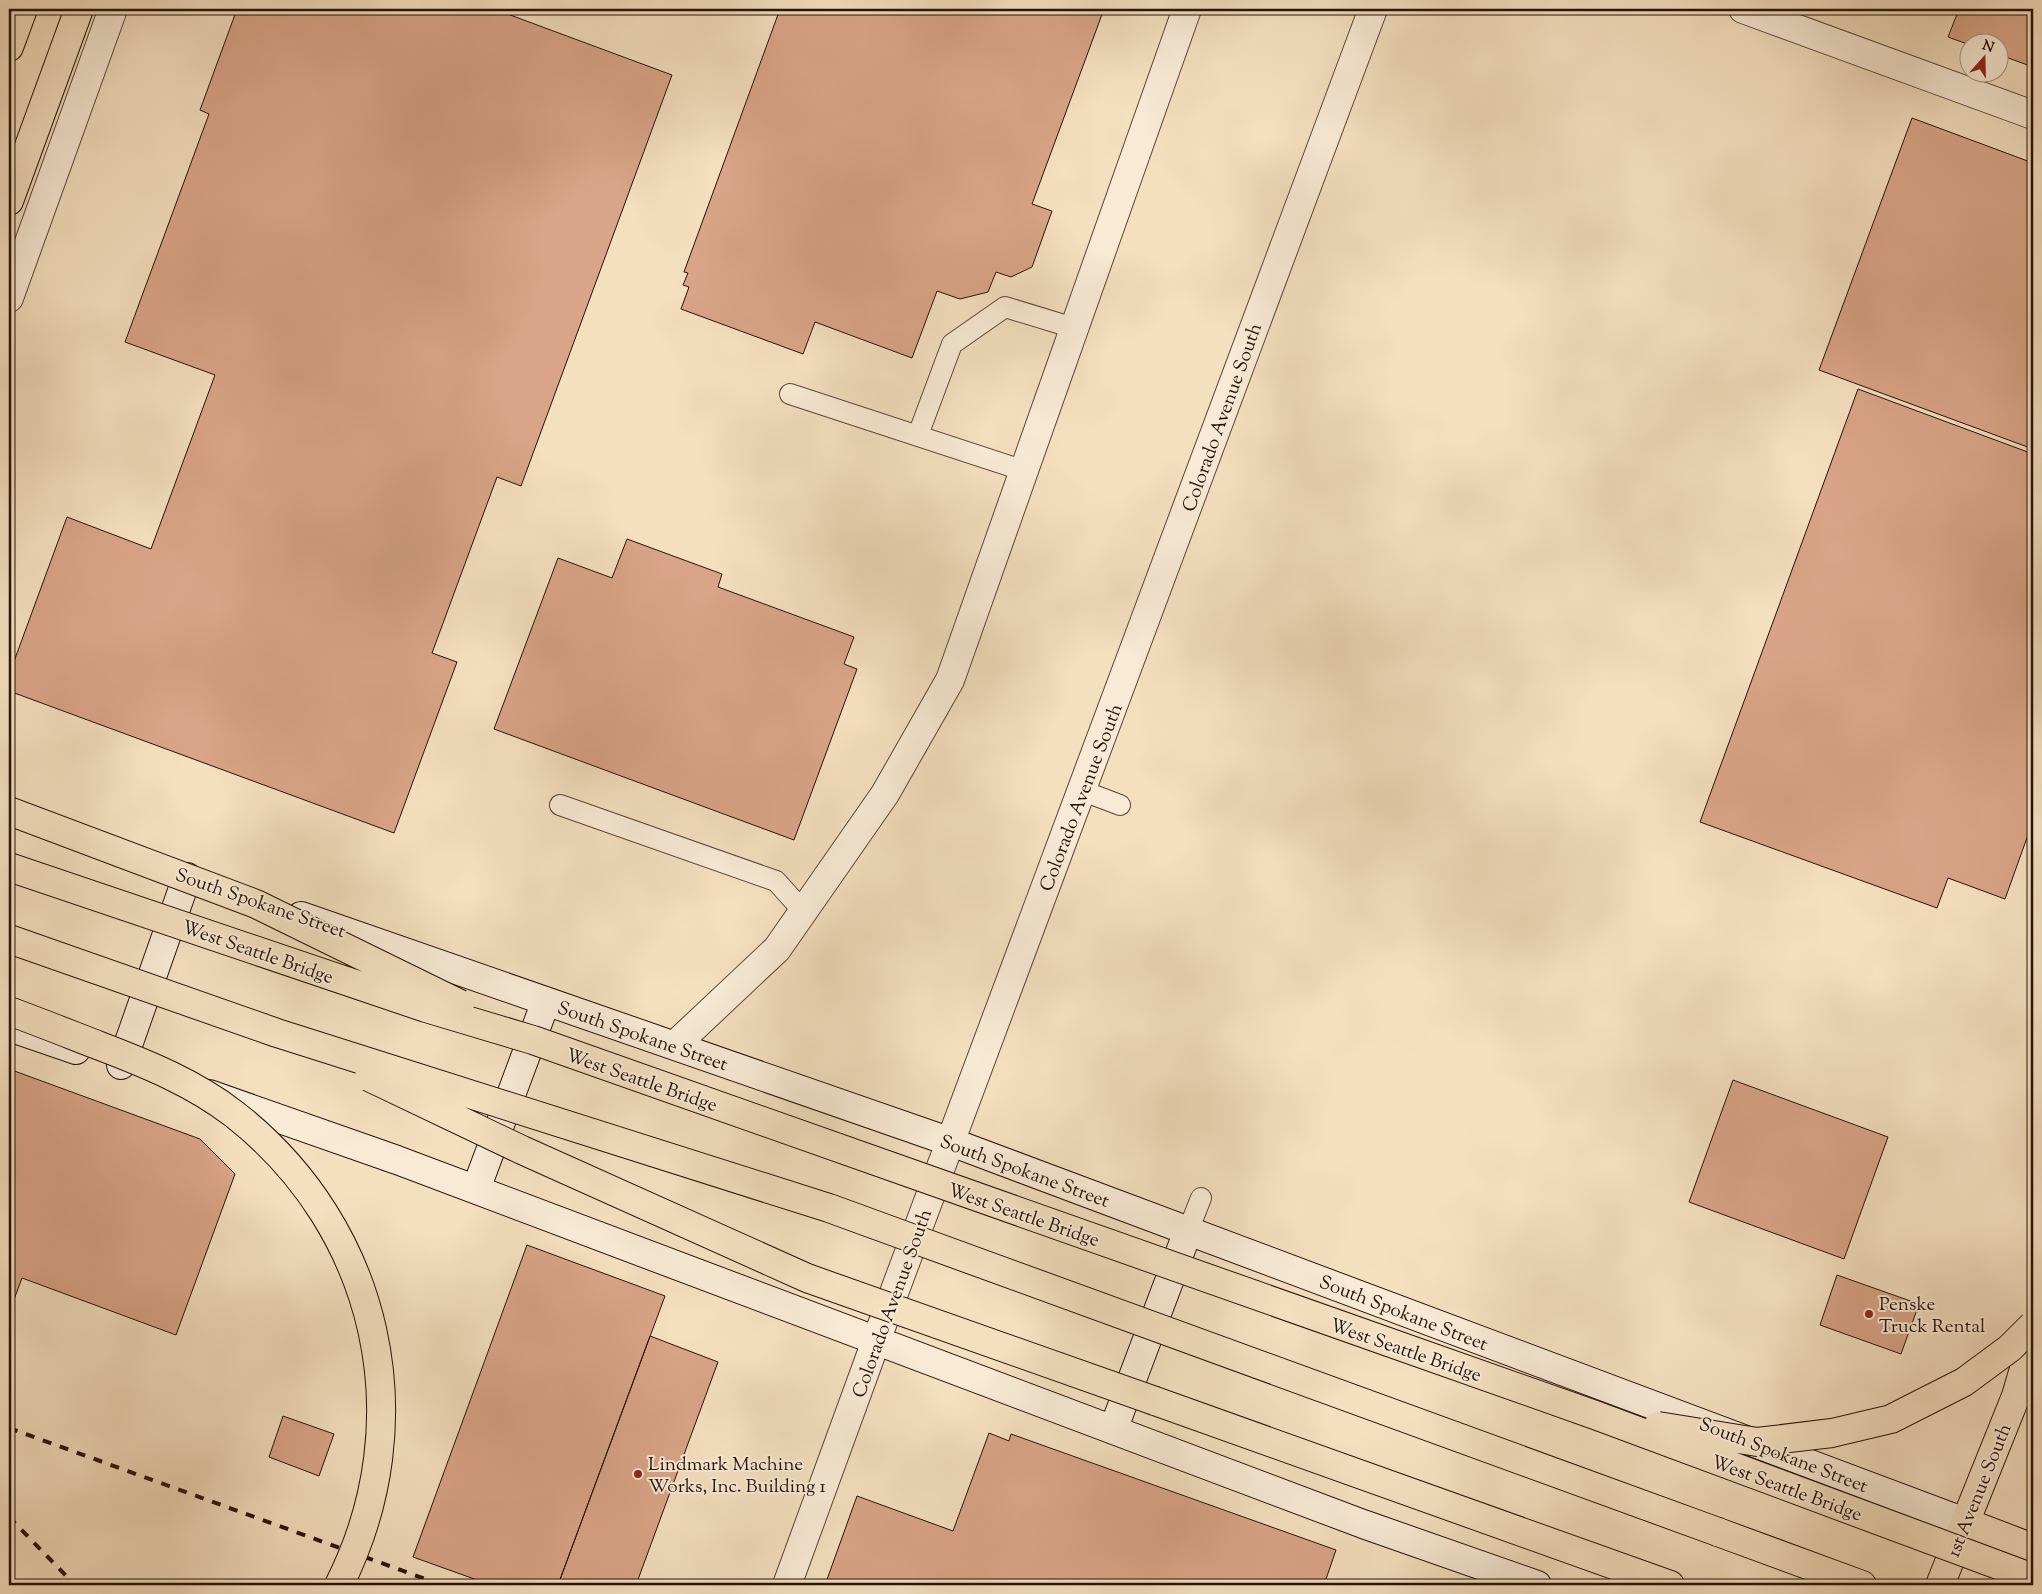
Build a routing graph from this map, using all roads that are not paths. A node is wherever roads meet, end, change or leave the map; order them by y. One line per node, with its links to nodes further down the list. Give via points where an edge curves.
1 (22, 9): 7 (main road)
2 (79, 9): 9 (main road)
3 (113, 9): 10 (main road)
4 (1187, 9): 11 (main road)
5 (1374, 9): 15 (main road, Colorado Avenue South)
6 (1743, 9): 8 (main road)
7 (9, 47)
8 (2033, 115)
9 (9, 201)
10 (9, 298)
11 (1074, 328): 13 (lane, via 1004,307 952,344); 14 (main road)
12 (790, 394): 13 (lane)
13 (918, 435): 14 (lane)
14 (1025, 471): 21 (main road, via 950,680 885,794)
15 (1083, 791): 17 (lane); 30 (main road, Colorado Avenue South)
16 (560, 805): 21 (lane, via 776,881)
17 (1120, 805)
18 (9, 813): 20 (main road, South Spokane Street); 27 (main road, bridge, via 256,904)
19 (9, 867): 27 (main road, West Seattle Bridge, bridge, via 426,1008)
20 (187, 876): 23 (main road, South Spokane Street); 29 (main road)
21 (803, 911): 28 (main road, via 777,949)
22 (9, 939): 26 (main road, bridge)
23 (546, 1001): 28 (main road, South Spokane Street); 31 (main road)
24 (9, 1012): 42 (main road, bridge, via 148,1064 193,1086 234,1114 271,1147 304,1184 332,1226 354,1270 370,1318 379,1366 382,1416 379,1465 368,1514 352,1560)
25 (9, 1027): 29 (main road)
26 (277, 1033): 45 (main road, bridge, via 522,1150 807,1278); 46 (main road, bridge, via 829,1208)
27 (533, 1040): 37 (main road, West Seattle Bridge, bridge)
28 (675, 1045): 30 (main road, South Spokane Street)
29 (121, 1065): 31 (main road, via 252,1108)
30 (950, 1142): 33 (main road, South Spokane Street); 36 (main road, Colorado Avenue South)
31 (476, 1189): 36 (main road)
32 (1201, 1198): 33 (lane)
33 (1188, 1231): 38 (main road); 39 (main road, South Spokane Street)
34 (2033, 1325): 37 (main road, bridge, via 2010,1348 1964,1382 1891,1419 1832,1433 1757,1442)
35 (2033, 1338): 39 (main road, 1st Avenue South, via 2016,1396)
36 (876, 1341): 38 (main road); 43 (main road, Colorado Avenue South)
37 (1595, 1415): 41 (main road, West Seattle Bridge, bridge)
38 (1113, 1430): 44 (main road)
39 (1965, 1522): 40 (main road, South Spokane Street); 47 (main road, 1st Avenue South)
40 (2032, 1544): 48 (main road)
41 (2033, 1578)
42 (339, 1585)
43 (787, 1585)
44 (1537, 1585)
45 (1670, 1585)
46 (1862, 1585)
47 (1940, 1585)
48 (2015, 1585)

